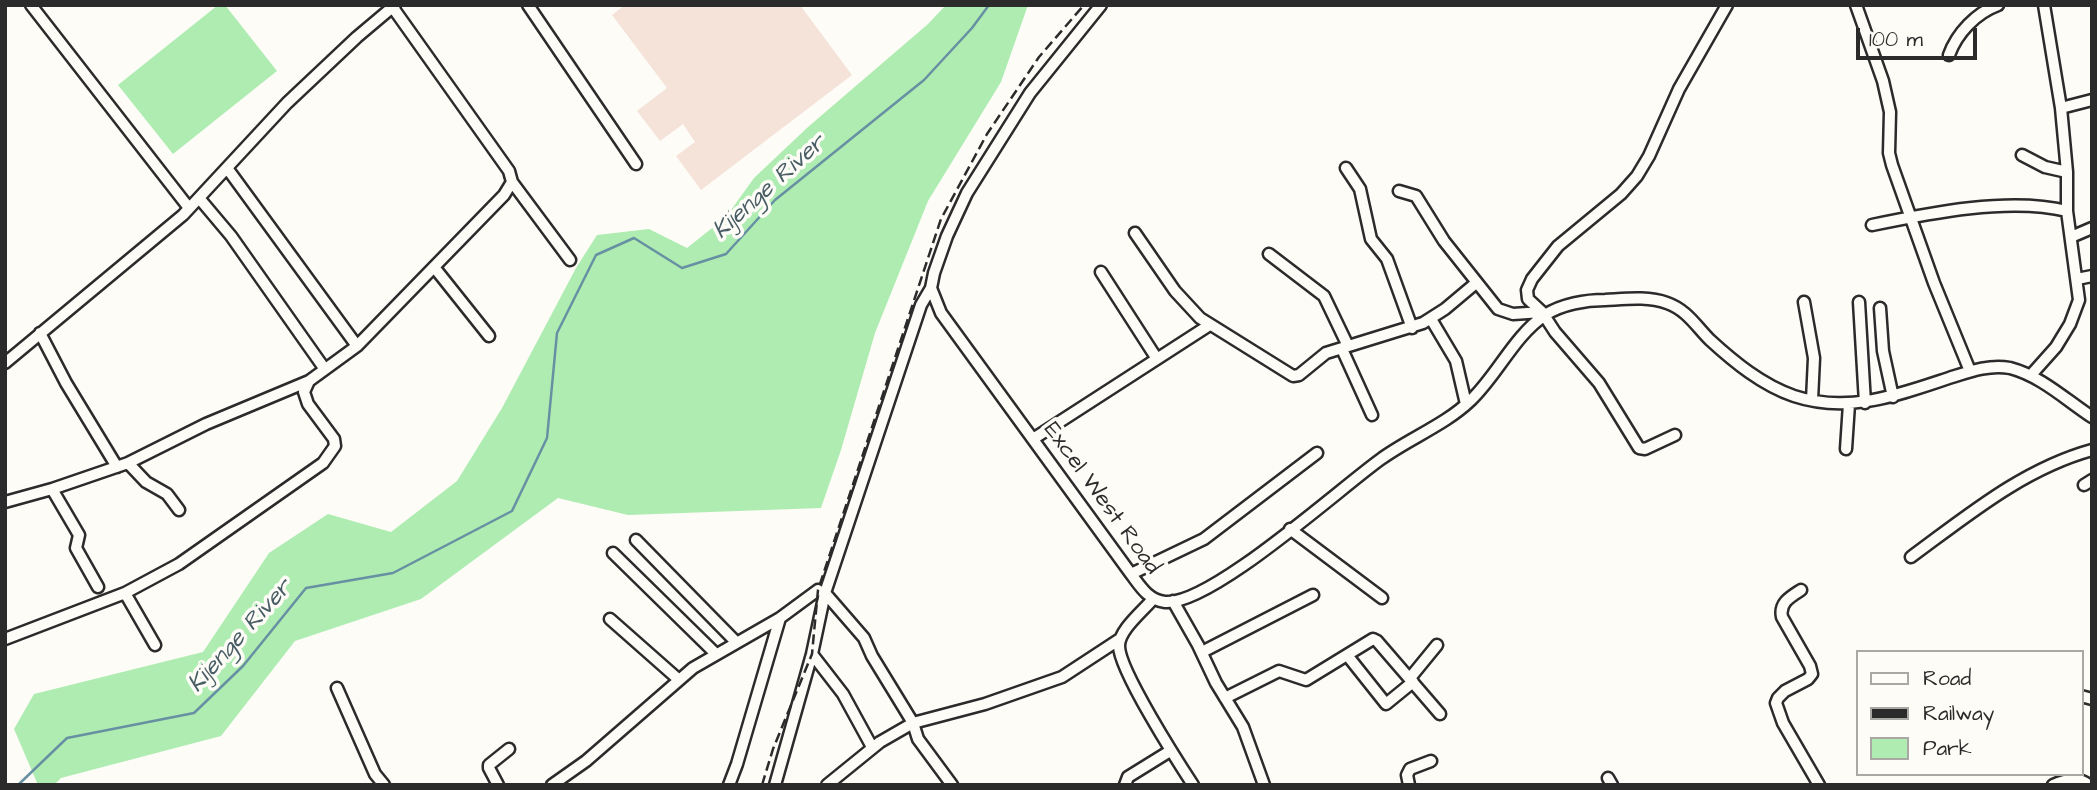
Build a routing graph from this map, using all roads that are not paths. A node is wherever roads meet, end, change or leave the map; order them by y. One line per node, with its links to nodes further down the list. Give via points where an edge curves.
1 (528, 5): 13 (street)
2 (1101, 5): 34 (street, via 1030,93 974,181 947,236)
3 (1727, 5): 38 (street, via 1637,176 1558,246 1530,282 1527,297)
4 (1856, 5): 22 (street, via 1880,68 1890,112 1889,153)
5 (1998, 5): 9 (street, via 1973,20)
6 (2044, 5): 11 (street)
7 (393, 6): 14 (street, via 287,103); 17 (street, via 509,171)
8 (36, 7): 20 (street)
9 (1949, 55)
10 (2092, 100): 11 (street)
11 (2061, 108): 16 (street)
12 (2022, 155): 16 (street)
13 (636, 164)
14 (227, 168): 19 (street); 44 (street)
15 (1346, 168): 41 (street, via 1360,189 1371,239 1387,259)
16 (2067, 172): 21 (street)
17 (512, 182): 28 (street); 29 (street)
18 (1399, 191): 33 (street, via 1416,196)
19 (199, 198): 20 (street); 48 (street)
20 (190, 208): 42 (street)
21 (2067, 211): 22 (street, via 2007,207); 26 (street)
22 (1912, 217): 23 (street); 49 (street)
23 (1872, 225)
24 (2092, 228): 26 (street)
25 (1135, 233): 40 (street, via 1175,291)
26 (2071, 237): 32 (street)
27 (1269, 254): 45 (street, via 1324,296)
28 (570, 260)
29 (434, 267): 43 (street); 44 (street)
30 (1101, 272): 46 (street)
31 (2092, 276): 32 (street)
32 (2077, 279): 50 (street, via 2078,300 2070,324)
33 (1476, 283): 38 (street, via 1504,312); 39 (street)
34 (930, 288): 60 (street, Excel West Road, via 941,313); 76 (street)
35 (1804, 302): 53 (street, via 1814,358)
36 (1859, 302): 54 (street)
37 (1881, 308): 52 (street, via 1883,351)
38 (1544, 313): 53 (street, Excel West Road, via 1597,300 1669,304 1746,370 1794,396); 55 (street, Excel West Road); 59 (street, via 1599,383 1639,449)
39 (1431, 318): 41 (street); 55 (street, via 1457,361)
40 (1209, 326): 45 (street, via 1293,376 1322,355); 46 (street)
41 (1412, 328): 45 (street)
42 (40, 333): 47 (street); 65 (street)
43 (489, 336)
44 (358, 346): 48 (street)
45 (1345, 347): 57 (street)
46 (1157, 359): 60 (street)
47 (5, 363)
48 (324, 368): 51 (street)
49 (1970, 371): 50 (street, Excel West Road, via 2006,368); 52 (street, Excel West Road)
50 (2031, 375): 58 (street, Excel West Road)
51 (309, 381): 64 (street); 77 (street, via 304,392 308,404 334,439 330,455 179,564)
52 (1893, 397): 54 (street, Excel West Road)
53 (1812, 400): 56 (street, Excel West Road)
54 (1865, 402): 56 (street, Excel West Road)
55 (1466, 404): 69 (street, Excel West Road, via 1378,460)
56 (1849, 404): 61 (street)
57 (1372, 415)
58 (2092, 417)
59 (1675, 435)
60 (1033, 439): 73 (street, Excel West Road)
61 (1846, 449)
62 (2092, 450): 72 (street, via 2057,461 2017,482)
63 (1317, 453): 73 (street, via 1204,539)
64 (128, 463): 65 (street); 68 (street)
65 (117, 467): 66 (street)
66 (52, 489): 67 (street); 74 (street, via 79,534 76,548)
67 (5, 502)
68 (180, 510)
69 (1290, 529): 79 (street); 81 (street, Excel West Road, via 1221,580)
70 (636, 540): 86 (street)
71 (612, 553): 90 (street)
72 (1910, 557)
73 (1131, 574): 80 (street, Excel West Road)
74 (98, 587)
75 (1801, 590): 114 (street, via 1781,611 1812,674 1785,691 1776,703)
76 (821, 591): 82 (street); 91 (street); 98 (street, via 864,638)
77 (125, 593): 84 (street); 87 (street)
78 (1313, 595): 89 (street)
79 (1382, 598)
80 (1153, 599): 81 (street, Excel West Road); 85 (street)
81 (1173, 601): 89 (street)
82 (780, 618): 86 (street); 106 (street)
83 (610, 619): 93 (street)
84 (5, 639)
85 (1120, 639): 98 (street, via 1062,677); 101 (street, via 1128,674)
86 (736, 642): 90 (street)
87 (155, 645)
88 (1437, 645): 94 (street)
89 (1202, 652): 96 (street)
90 (716, 654): 93 (street)
91 (811, 654): 99 (street, via 843,694); 107 (street)
92 (1347, 655): 94 (street, via 1370,640 1377,641); 94 (street, via 1386,704); 96 (street, via 1306,680 1279,671)
93 (678, 679): 105 (street)
94 (1412, 680): 97 (street)
95 (337, 688): 103 (street)
96 (1225, 698): 112 (street, via 1243,727)
97 (1440, 714)
98 (913, 723): 99 (street); 109 (street, via 918,739)
99 (873, 747): 108 (street)
100 (509, 749): 104 (street, via 489,765)
101 (1170, 751): 110 (street, via 1125,779); 111 (street)
102 (1432, 761): 113 (street, via 1410,769)
103 (384, 785)
104 (498, 785)
105 (552, 785)
106 (729, 785)
107 (775, 785)
108 (827, 785)
109 (952, 785)
110 (1125, 785)
111 (1193, 785)
112 (1264, 785)
113 (1409, 785)
114 (1819, 785)
115 (2053, 785): 116 (street, via 2070,780)
116 (2089, 785)

